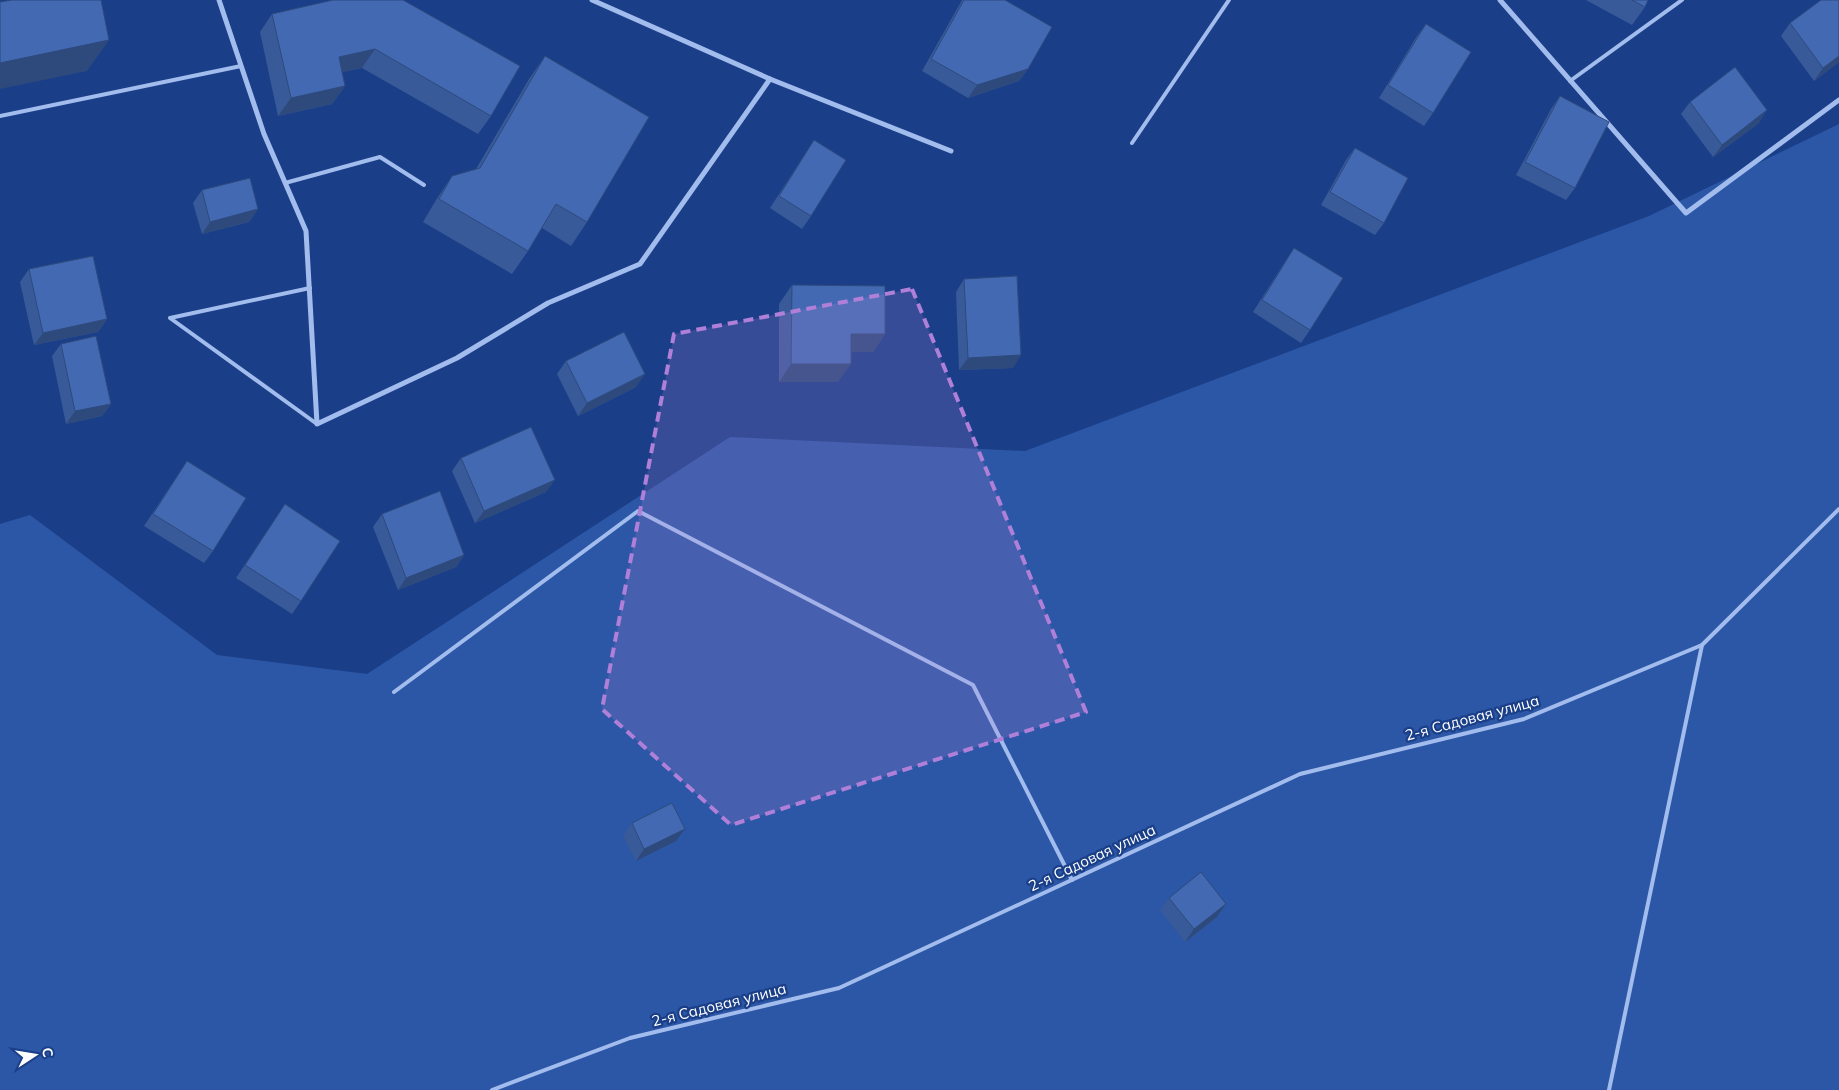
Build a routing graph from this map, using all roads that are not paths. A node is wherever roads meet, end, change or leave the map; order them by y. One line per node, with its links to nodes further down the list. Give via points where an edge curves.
1 (219, 0): 6 (street)
2 (592, 0): 7 (street)
3 (1229, 0): 11 (lane)
4 (1500, 0): 8 (street)
5 (1682, 0): 8 (lane)
6 (241, 66): 10 (lane); 13 (street)
7 (770, 79): 12 (street); 16 (street, via 640,264 548,303 457,358)
8 (1570, 81): 9 (street, via 1686,214)
9 (1839, 100)
10 (0, 116)
11 (1132, 144)
12 (951, 151)
13 (285, 183): 14 (lane, via 380,157); 15 (street, via 306,231)
14 (424, 185)
15 (310, 288): 16 (street); 16 (lane, via 170,318)
16 (318, 424)
17 (1839, 509): 18 (lane)
18 (1702, 646): 20 (lane, 2-я Садовая улица, via 1524,718 1300,774); 22 (lane)
19 (394, 692): 20 (lane, via 638,511 974,685)
20 (1072, 880): 21 (lane, 2-я Садовая улица, via 839,988 630,1038)
21 (492, 1090)
22 (1609, 1090)

